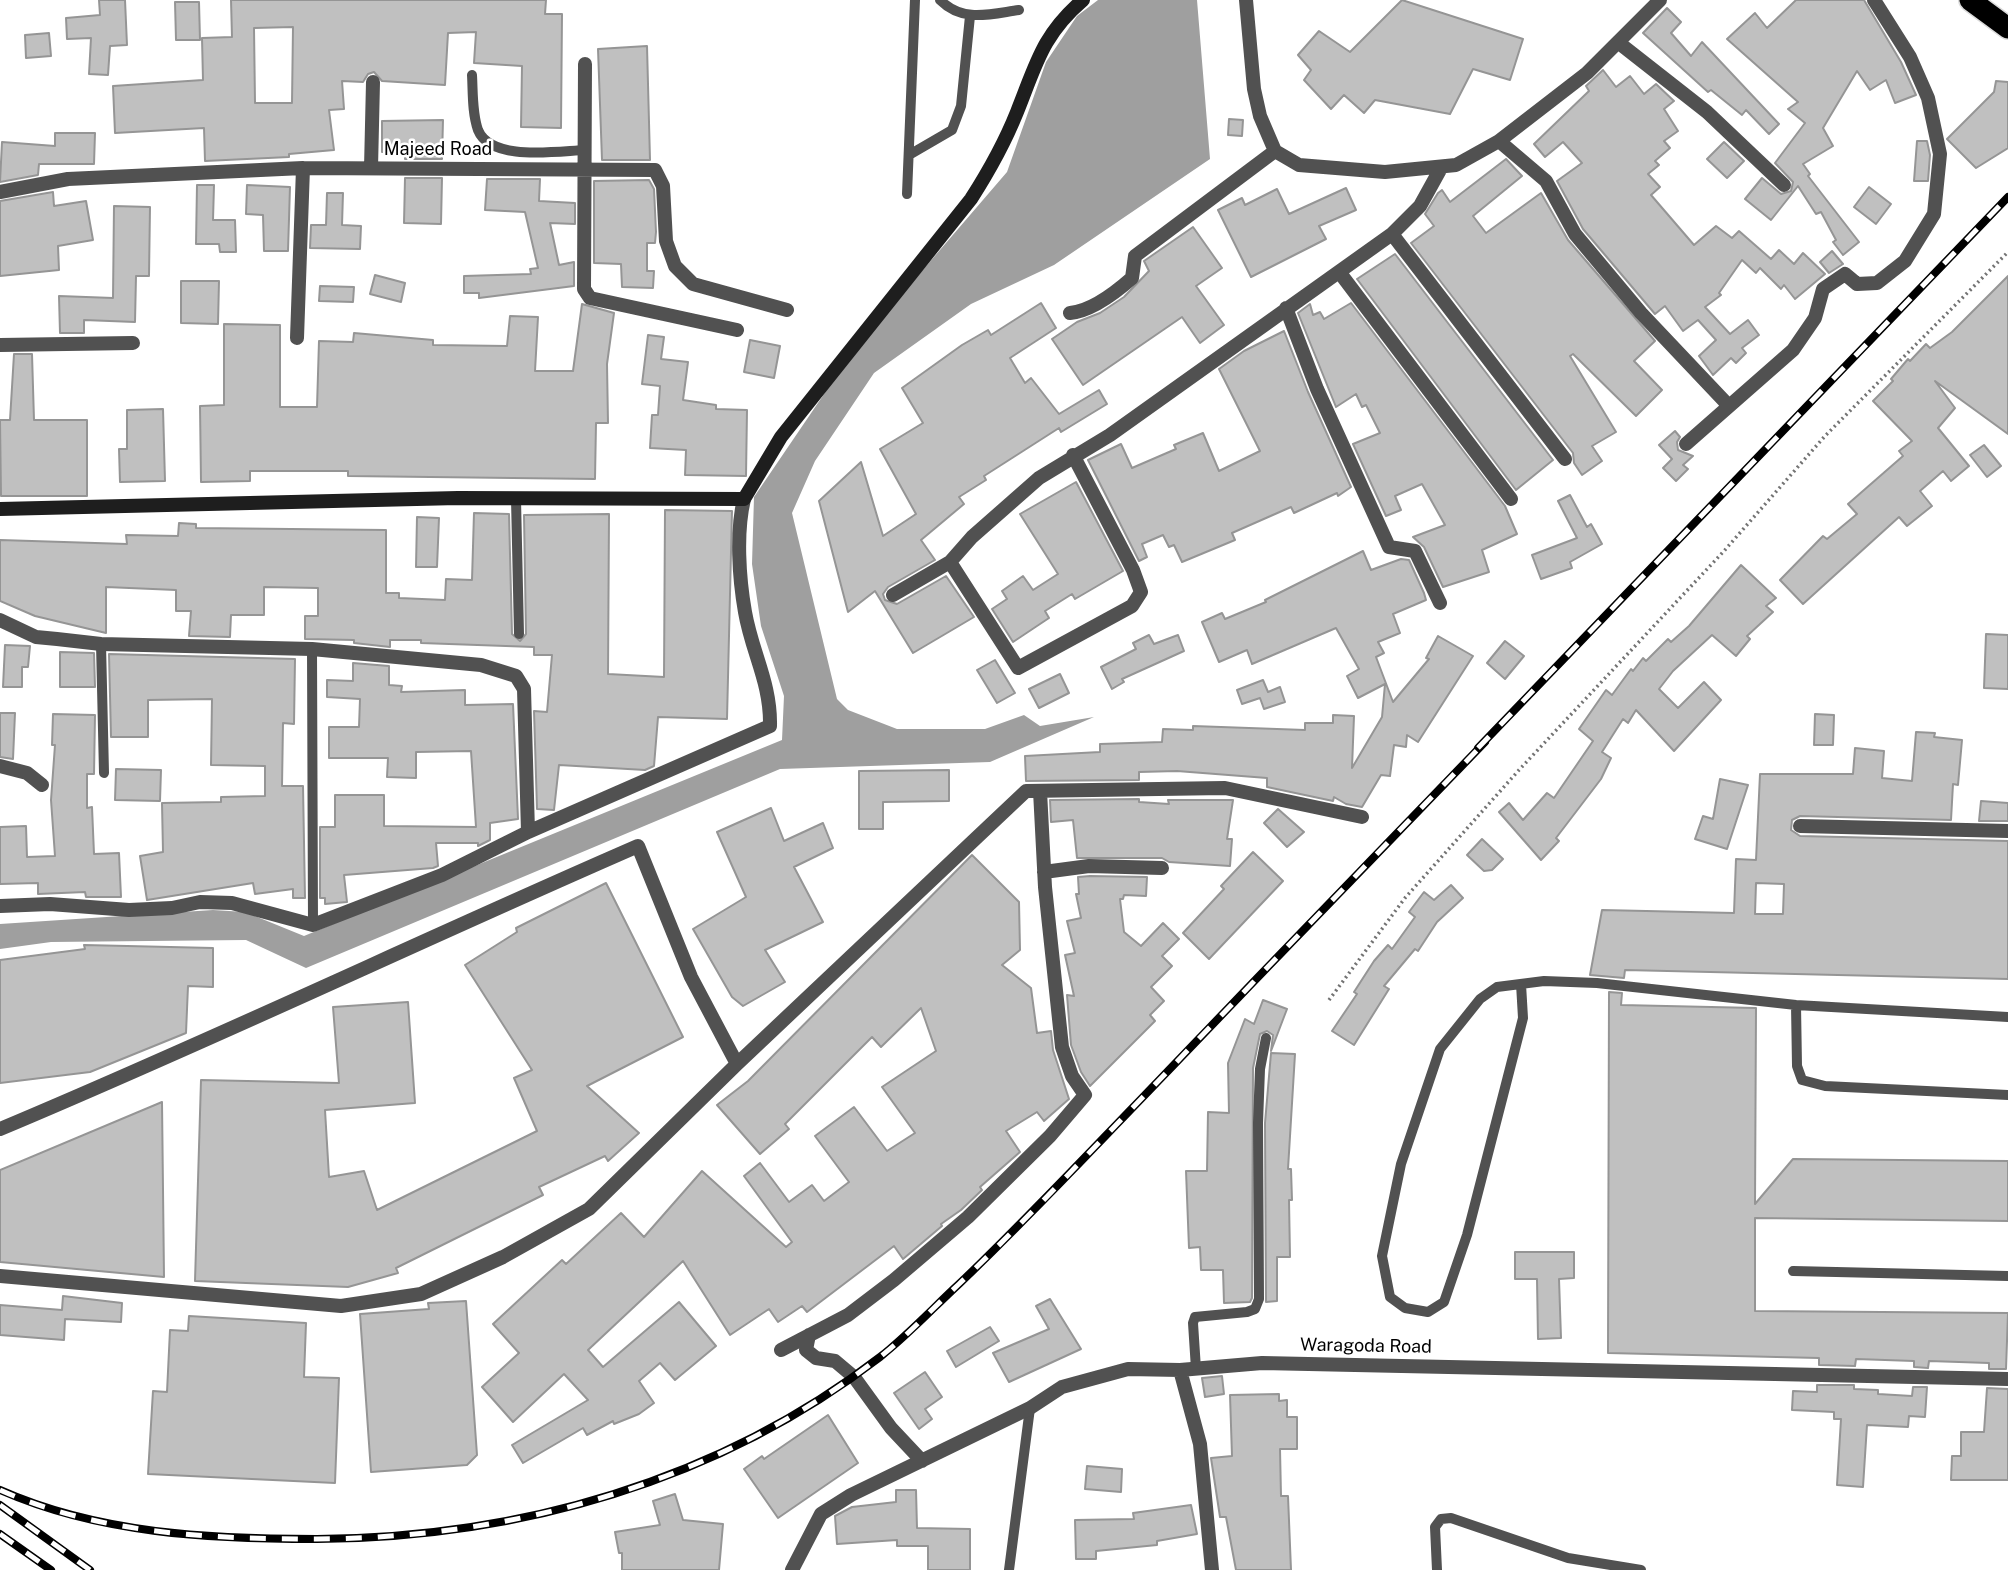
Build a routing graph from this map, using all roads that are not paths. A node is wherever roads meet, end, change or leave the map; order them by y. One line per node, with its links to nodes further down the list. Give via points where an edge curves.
1 (915, 0): 18 (lane)
2 (940, 0): 9 (lane, via 951,11)
3 (1083, 0): 40 (street, via 1041,47 994,163 971,199 781,437)
4 (1246, 0): 17 (street, via 1254,89)
5 (1660, 0): 11 (street)
6 (1874, 0): 35 (street, via 1910,57 1928,98 1940,154 1934,214 1905,261 1877,283 1857,284 1844,274 1823,289 1815,318 1793,350)
7 (1970, 0): 10 (highway)
8 (1019, 10): 9 (lane)
9 (970, 16): 18 (lane, via 961,106 952,130)
10 (2008, 28)
11 (1619, 43): 15 (street, via 1550,104); 23 (street, via 1716,120)
12 (585, 64): 16 (street)
13 (472, 75): 16 (lane, via 478,129 485,142 503,151)
14 (373, 82): 20 (street)
15 (1499, 141): 21 (street, via 1456,165); 35 (street, via 1546,181 1575,234)
16 (586, 150): 22 (street)
17 (1275, 151): 21 (street, via 1299,165 1324,168 1385,172); 30 (street, via 1135,256 1132,278 1121,288 1083,312)
18 (909, 155): 25 (lane)
19 (303, 168): 20 (street, Majeed Road); 24 (street, Majeed Road, via 68,179); 32 (street)
20 (371, 168): 22 (street, Majeed Road)
21 (1441, 168): 26 (street, via 1420,206)
22 (586, 169): 29 (street, Majeed Road, via 655,170 663,186 667,240 675,266 693,284); 31 (street, via 582,274 590,298)
23 (1784, 185)
24 (0, 192)
25 (907, 194)
26 (1392, 234): 27 (street); 38 (street)
27 (1340, 273): 28 (street); 41 (street)
28 (1286, 308): 37 (street, via 1110,435); 45 (street, via 1317,389 1389,547 1415,551)
29 (787, 310)
30 (1070, 313)
31 (737, 330)
32 (297, 338)
33 (132, 343): 34 (street)
34 (0, 345)
35 (1729, 406): 36 (street)
36 (1686, 444)
37 (1073, 455): 43 (street, via 1007,505); 43 (street, via 1133,570 1141,592 1132,606 1018,667)
38 (1565, 459)
39 (516, 499): 40 (street); 42 (street); 47 (lane)
40 (744, 499): 57 (street, via 745,612 771,700 770,726)
41 (1511, 499)
42 (0, 509)
43 (950, 562): 44 (street)
44 (893, 595)
45 (1440, 603)
46 (0, 620): 48 (street, via 36,636)
47 (519, 634)
48 (101, 644): 49 (street); 51 (lane)
49 (312, 649): 57 (street, via 481,665 516,676 524,689); 61 (lane)
50 (0, 766): 52 (street, via 27,773)
51 (104, 773)
52 (42, 785)
53 (1040, 791): 54 (street, via 1225,788); 59 (street); 66 (street, via 1026,791)
54 (1362, 817)
55 (1800, 826): 56 (street)
56 (2008, 831)
57 (528, 832): 61 (street, via 442,875)
58 (1162, 869): 59 (street, via 1089,866)
59 (1044, 872): 72 (street, via 1062,1047 1072,1076 1086,1095 968,1217 848,1315)
60 (0, 906): 61 (street, via 129,909 232,903)
61 (313, 925)
62 (1521, 984): 62 (lane, via 1497,987 1480,999 1440,1049 1401,1164 1382,1256 1390,1297 1405,1308 1428,1312 1444,1302 1467,1235 1523,1018); 63 (lane, via 1597,983)
63 (1796, 1005): 64 (lane); 67 (lane, via 1797,1066 1802,1080 1825,1086)
64 (2008, 1017)
65 (1266, 1038): 74 (lane, via 1259,1069 1259,1299 1255,1309 1247,1312 1195,1317)
66 (737, 1064): 68 (street, via 691,977 638,846); 70 (street, via 590,1209 503,1257 421,1294 341,1306)
67 (2008, 1095)
68 (0, 1129)
69 (1793, 1271): 71 (lane)
70 (0, 1276)
71 (2008, 1276)
72 (809, 1335): 73 (street); 78 (street, via 806,1350 816,1358 835,1361 854,1377)
73 (780, 1350)
74 (1196, 1369): 75 (street, Waragoda Road); 76 (street, Waragoda Road, via 1262,1363)
75 (1181, 1370): 77 (street, Waragoda Road, via 1128,1369 1093,1376 1062,1387); 81 (street, via 1199,1444)
76 (2008, 1379)
77 (1030, 1408): 78 (street, Waragoda Road); 80 (lane)
78 (922, 1461): 79 (street, Waragoda Road, via 821,1514)
79 (792, 1570)
80 (1009, 1570)
81 (1212, 1570)
82 (1437, 1570): 83 (lane, via 1435,1527 1441,1519 1451,1518 1568,1558)
83 (1641, 1570)

